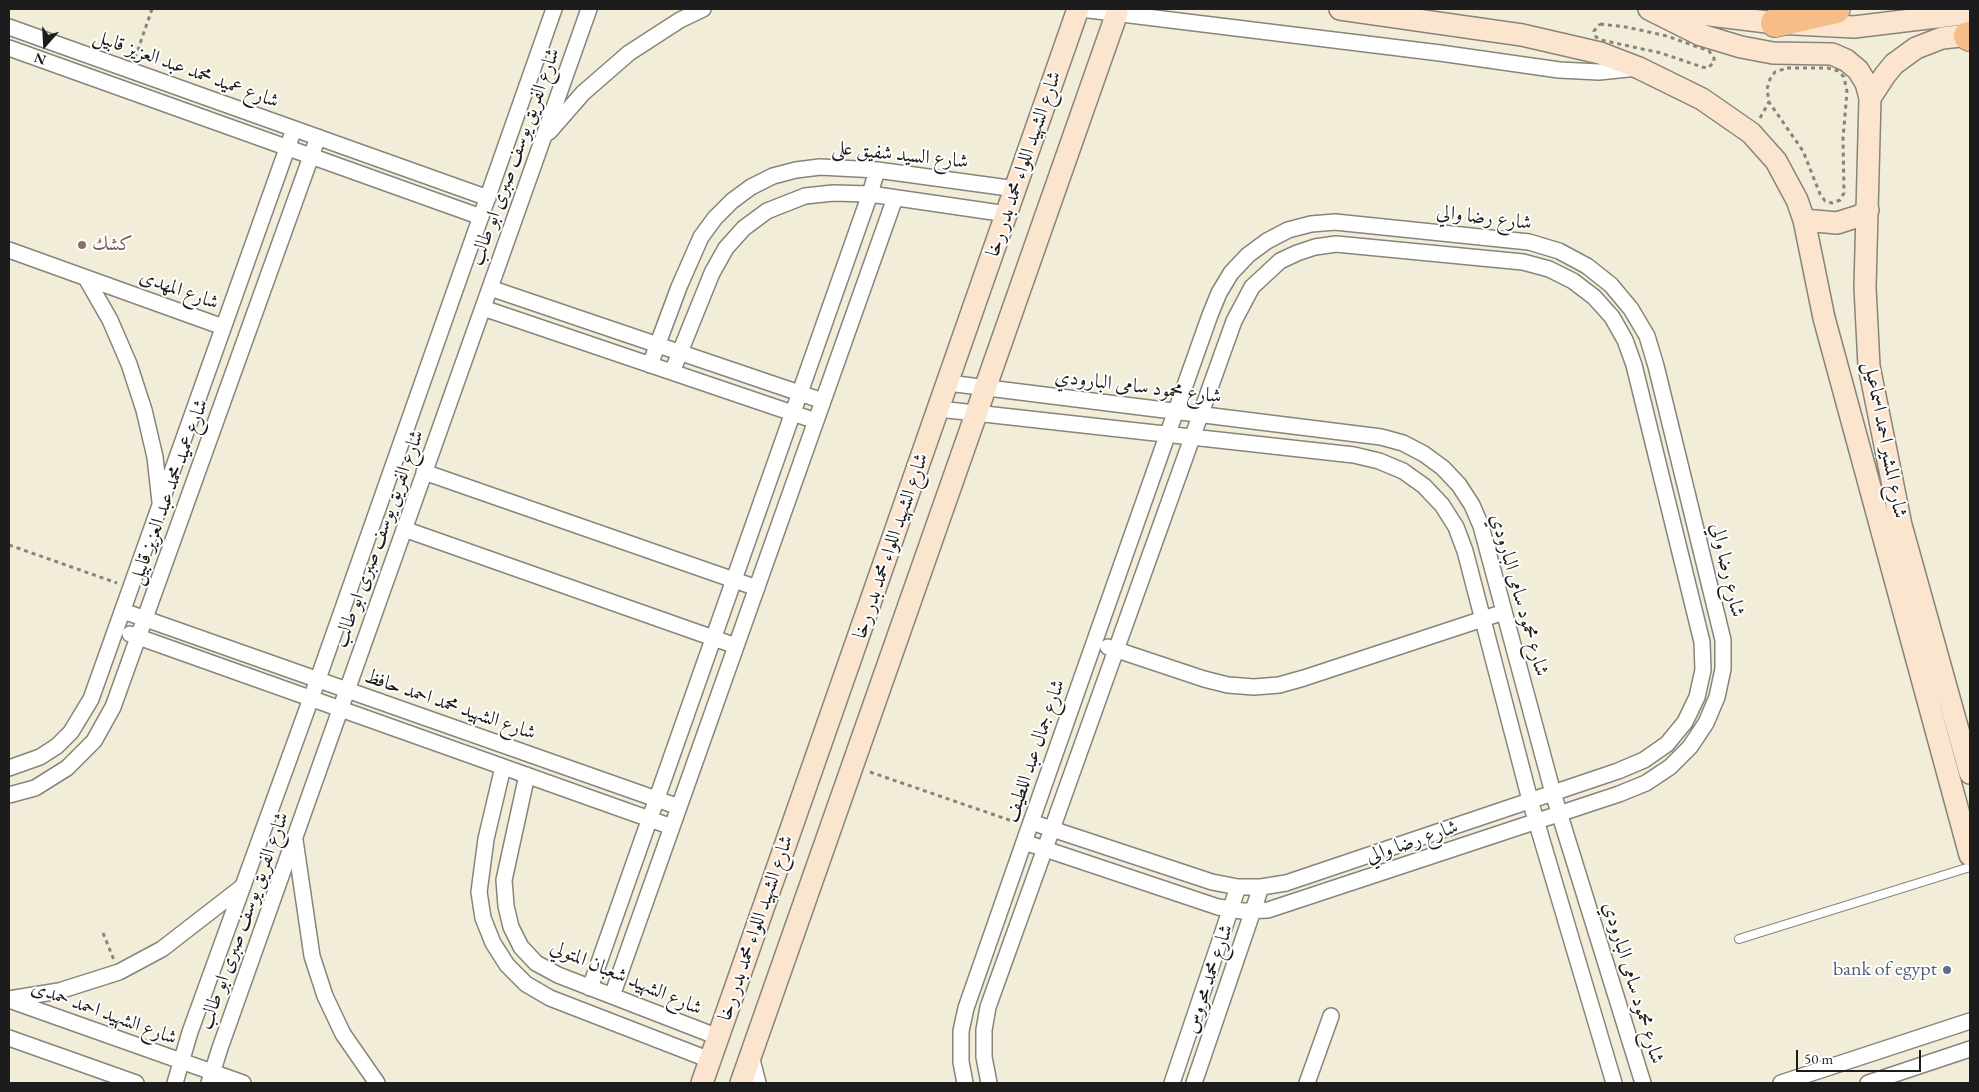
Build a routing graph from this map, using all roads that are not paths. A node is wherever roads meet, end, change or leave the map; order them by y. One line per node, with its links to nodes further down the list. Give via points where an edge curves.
1 (554, 9): 24 (street, شارع الفريق يوسف صبرى ابو طالب)
2 (589, 9): 18 (street, شارع الفريق يوسف صبرى ابو طالب)
3 (703, 9): 18 (street, via 629,53 583,93)
4 (1079, 9): 9 (street); 22 (street, شارع الشهيد اللواء محمد بدر رخا)
5 (1340, 9): 14 (street, شارع المشير احمد اسماعيل, via 1522,35 1600,54)
6 (1649, 9): 15 (street, via 1694,33 1741,48 1832,54 1858,70)
7 (1661, 9): 10 (street)
8 (1836, 9): 10 (highway)
9 (1117, 13): 14 (street, via 1565,71); 44 (street, شارع الشهيد اللواء محمد بدر رخا)
10 (1775, 23): 12 (street)
11 (9, 27): 16 (street, شارع عميد محمد عبد العزيز قابيل)
12 (1970, 30): 15 (street, via 1923,45 1905,55 1884,75)
13 (9, 48): 19 (street, شارع عميد محمد عبد العزيز قابيل)
14 (1640, 68): 29 (street, شارع المشير احمد اسماعيل, via 1702,99 1751,133 1787,179)
15 (1870, 98): 26 (street, شارع المشير احمد اسماعيل)
16 (294, 129): 17 (street, شارع عميد محمد عبد العزيز قابيل); 19 (street, شارع عميد محمد عبد العزيز قابيل)
17 (318, 137): 20 (street, شارع عميد محمد عبد العزيز قابيل); 24 (street, شارع عميد محمد عبد العزيز قابيل)
18 (543, 139): 34 (street, شارع الفريق يوسف صبرى ابو طالب)
19 (287, 148): 20 (street, شارع عميد محمد عبد العزيز قابيل); 36 (street, شارع عميد محمد عبد العزيز قابيل)
20 (311, 156): 28 (street, شارع عميد محمد عبد العزيز قابيل); 42 (street, شارع عميد محمد عبد العزيز قابيل)
21 (877, 170): 22 (street, شارع السيد شفيق على); 23 (street); 37 (street, شارع السيد شفيق على, via 820,167 796,170 773,176 732,200 701,237)
22 (1016, 189): 27 (street, شارع الشهيد اللواء محمد بدر رخا)
23 (870, 194): 25 (street); 38 (street, via 805,196 766,211 744,228 726,248 712,273); 45 (street)
24 (488, 198): 28 (street, شارع الفريق يوسف صبرى ابو طالب)
25 (896, 198): 27 (street); 46 (street)
26 (1868, 210): 29 (street, via 1837,223); 61 (street, شارع المشير احمد اسماعيل, via 1865,288 1869,366)
27 (1008, 214): 43 (street, شارع الشهيد اللواء محمد بدر رخا)
28 (481, 217): 73 (street, شارع الفريق يوسف صبرى ابو طالب)
29 (1804, 220): 61 (street, شارع المشير احمد اسماعيل, via 1824,318)
30 (1401, 229): 32 (street); 50 (street, شارع رضا والي, via 1335,222 1311,224 1288,230 1248,255 1219,293); 55 (street, شارع رضا والي, via 1529,242 1559,251 1580,262 1611,285 1631,309 1646,336)
31 (9, 250): 33 (street, شارع المهدى)
32 (1401, 250): 51 (street, شارع رضا والي, via 1336,244 1315,247 1288,257 1265,273 1241,303); 56 (street, شارع رضا والي, via 1523,262 1549,269 1594,297 1612,317 1625,340)
33 (86, 278): 36 (street, شارع المهدى); 58 (street, via 110,320 129,364 155,457)
34 (490, 288): 35 (street, شارع الفريق يوسف صبرى ابو طالب); 37 (street)
35 (483, 308): 39 (street); 57 (street, شارع الفريق يوسف صبرى ابو طالب)
36 (224, 328): 41 (street, شارع عميد محمد عبد العزيز قابيل)
37 (657, 344): 38 (street); 39 (street, شارع السيد شفيق على)
38 (680, 352): 40 (street); 45 (street)
39 (650, 364): 40 (street)
40 (672, 372): 48 (street)
41 (207, 373): 42 (street); 58 (street, شارع عميد محمد عبد العزيز قابيل)
42 (230, 381): 65 (street, شارع عميد محمد عبد العزيز قابيل)
43 (948, 383): 44 (street, شارع محمود سامى البارودي); 47 (street, شارع الشهيد اللواء محمد بدر رخا)
44 (986, 388): 49 (street, شارع الشهيد اللواء محمد بدر رخا); 50 (street, شارع محمود سامى البارودي)
45 (800, 393): 46 (street); 48 (street)
46 (823, 401): 52 (street)
47 (939, 409): 49 (street, شارع محمود سامى البارودي); 111 (street, شارع الشهيد اللواء محمد بدر رخا)
48 (793, 413): 52 (street); 60 (street)
49 (977, 413): 53 (street, شارع محمود سامى البارودي); 114 (street, شارع الشهيد اللواء محمد بدر رخا)
50 (1176, 413): 51 (street, شارع محمود سامى البارودي); 53 (street, شارع رضا والي)
51 (1200, 415): 54 (street, شارع رضا والي); 64 (street, شارع محمود سامى البارودي, via 1381,436 1424,454 1459,485 1472,505 1481,526)
52 (816, 421): 62 (street)
53 (1167, 436): 54 (street, شارع محمود سامى البارودي); 70 (street, شارع جمال عبد اللطيف)
54 (1191, 438): 66 (street, شارع محمود سامى البارودي, via 1354,455 1403,471 1442,505 1456,527); 72 (street, شارع جمال عبد اللطيف)
55 (1678, 454): 56 (street); 86 (street, شارع رضا والي, via 1723,640 1723,669 1718,697 1706,724 1670,767 1646,783)
56 (1657, 459): 81 (street, شارع رضا والي, via 1702,642 1703,670 1697,697 1685,722 1673,737 1644,760)
57 (424, 472): 59 (street, شارع الفريق يوسف صبرى ابو طالب); 60 (street)
58 (161, 505): 63 (street, شارع عميد محمد عبد العزيز قابيل)
59 (404, 528): 69 (street); 74 (street, شارع الفريق يوسف صبرى ابو طالب)
60 (734, 580): 62 (street); 69 (street)
61 (1905, 580): 79 (street, شارع المشير احمد اسماعيل); 92 (street, شارع المشير احمد اسماعيل)
62 (757, 588): 71 (street)
63 (123, 611): 65 (street, شارع الشهيد محمد احمد حافظ); 67 (street, شارع عميد محمد عبد العزيز قابيل)
64 (1504, 612): 66 (street); 81 (street, شارع محمود سامى البارودي)
65 (145, 618): 68 (street, شارع عميد محمد عبد العزيز قابيل); 73 (street, شارع الشهيد محمد احمد حافظ)
66 (1482, 620): 72 (street, via 1279,685 1228,685); 84 (street, شارع محمود سامى البارودي)
67 (117, 629): 68 (street, شارع الشهيد محمد احمد حافظ); 78 (street, شارع عميد محمد عبد العزيز قابيل, via 91,699 71,732 40,758)
68 (138, 637): 75 (street, شارع الشهيد محمد احمد حافظ); 82 (street, شارع عميد محمد عبد العزيز قابيل, via 113,707 94,741 52,780)
69 (714, 638): 71 (street); 83 (street)
70 (1094, 643): 72 (street); 89 (street, شارع جمال عبد اللطيف)
71 (736, 646): 85 (street)
72 (1116, 650): 91 (street, شارع جمال عبد اللطيف)
73 (318, 679): 74 (street, شارع الشهيد محمد احمد حافظ); 75 (street, شارع الفريق يوسف صبرى ابو طالب)
74 (347, 690): 76 (street, شارع الفريق يوسف صبرى ابو طالب); 83 (street, شارع الشهيد محمد احمد حافظ)
75 (311, 698): 76 (street, شارع الشهيد محمد احمد حافظ); 98 (street, شارع الفريق يوسف صبرى ابو طالب)
76 (340, 709): 77 (street, شارع الشهيد محمد احمد حافظ); 93 (street, شارع الفريق يوسف صبرى ابو طالب)
77 (503, 767): 80 (street, شارع الشهيد محمد احمد حافظ); 115 (street, via 486,839 480,892 483,918 507,965 526,984 550,998)
78 (9, 768)
79 (1970, 774)
80 (527, 775): 87 (street, شارع الشهيد محمد احمد حافظ); 106 (street, شارع الشهيد شعبان المتولي, via 504,880 511,927 521,947 536,963)
81 (1553, 793): 84 (street, شارع رضا والي); 86 (street, شارع محمود سامى البارودي)
82 (9, 795)
83 (656, 799): 85 (street, شارع الشهيد محمد احمد حافظ); 87 (street)
84 (1530, 800): 88 (street, شارع محمود سامى البارودي); 100 (street, شارع رضا والي, via 1286,882)
85 (679, 807): 90 (street)
86 (1560, 814): 88 (street, شارع رضا والي); 103 (street, شارع محمود سامى البارودي)
87 (649, 819): 90 (street, شارع الشهيد محمد احمد حافظ); 106 (street)
88 (1536, 822): 102 (street, شارع رضا والي, via 1283,907); 105 (street, شارع محمود سامى البارودي)
89 (1030, 824): 91 (street, شارع رضا والي); 94 (street, شارع جمال عبد اللطيف)
90 (672, 827): 107 (street)
91 (1052, 828): 95 (street, شارع جمال عبد اللطيف); 99 (street, شارع رضا والي, via 1212,882)
92 (1967, 831): 96 (street, شارع المشير احمد اسماعيل)
93 (294, 838): 117 (street, شارع الفريق يوسف صبرى ابو طالب); 121 (street, via 311,948 325,996 343,1034)
94 (1024, 842): 95 (street, شارع رضا والي); 125 (street, شارع جمال عبد اللطيف, via 966,1008 961,1031)
95 (1044, 849): 101 (street, شارع رضا والي); 126 (street, شارع جمال عبد اللطيف, via 988,1007 984,1057)
96 (1970, 855)
97 (1970, 867): 104 (lane)
98 (243, 886): 108 (street, via 162,949 119,972 59,991); 116 (street, شارع الفريق يوسف صبرى ابو طالب)
99 (1238, 887): 100 (street, شارع رضا والي); 101 (street, شارع محمد محروس)
100 (1261, 887): 102 (street, شارع محمد محروس)
101 (1230, 910): 102 (street, شارع رضا والي); 127 (street, شارع محمد محروس)
102 (1253, 911): 128 (street, شارع محمد محروس)
103 (1598, 938): 105 (street); 131 (street, شارع محمود سامى البارودي)
104 (1739, 939)
105 (1573, 946): 130 (street, شارع محمود سامى البارودي)
106 (590, 988): 107 (street, شارع الشهيد شعبان المتولي)
107 (612, 996): 111 (street, شارع الشهيد شعبان المتولي)
108 (9, 999): 116 (street, شارع الشهيد احمد حمدى)
109 (1331, 1016): 129 (street)
110 (1970, 1022): 132 (street)
111 (718, 1037): 115 (street, شارع الشهيد اللواء محمد بدر رخا)
112 (9, 1038): 118 (street)
113 (1970, 1049): 133 (street)
114 (751, 1055): 123 (street, شارع الشهيد اللواء محمد بدر رخا); 124 (street)
115 (710, 1060): 122 (street, شارع الشهيد اللواء محمد بدر رخا)
116 (181, 1061): 117 (street, شارع الشهيد احمد حمدى); 119 (street, شارع الفريق يوسف صبرى ابو طالب)
117 (211, 1078): 120 (street, شارع الشهيد احمد حمدى)
118 (136, 1083)
119 (175, 1083)
120 (243, 1083)
121 (377, 1083)
122 (702, 1083)
123 (741, 1083)
124 (758, 1083)
125 (965, 1083)
126 (990, 1083)
127 (1172, 1083)
128 (1194, 1083)
129 (1307, 1083)
130 (1614, 1083)
131 (1643, 1083)
132 (1781, 1083)
133 (1868, 1083)

